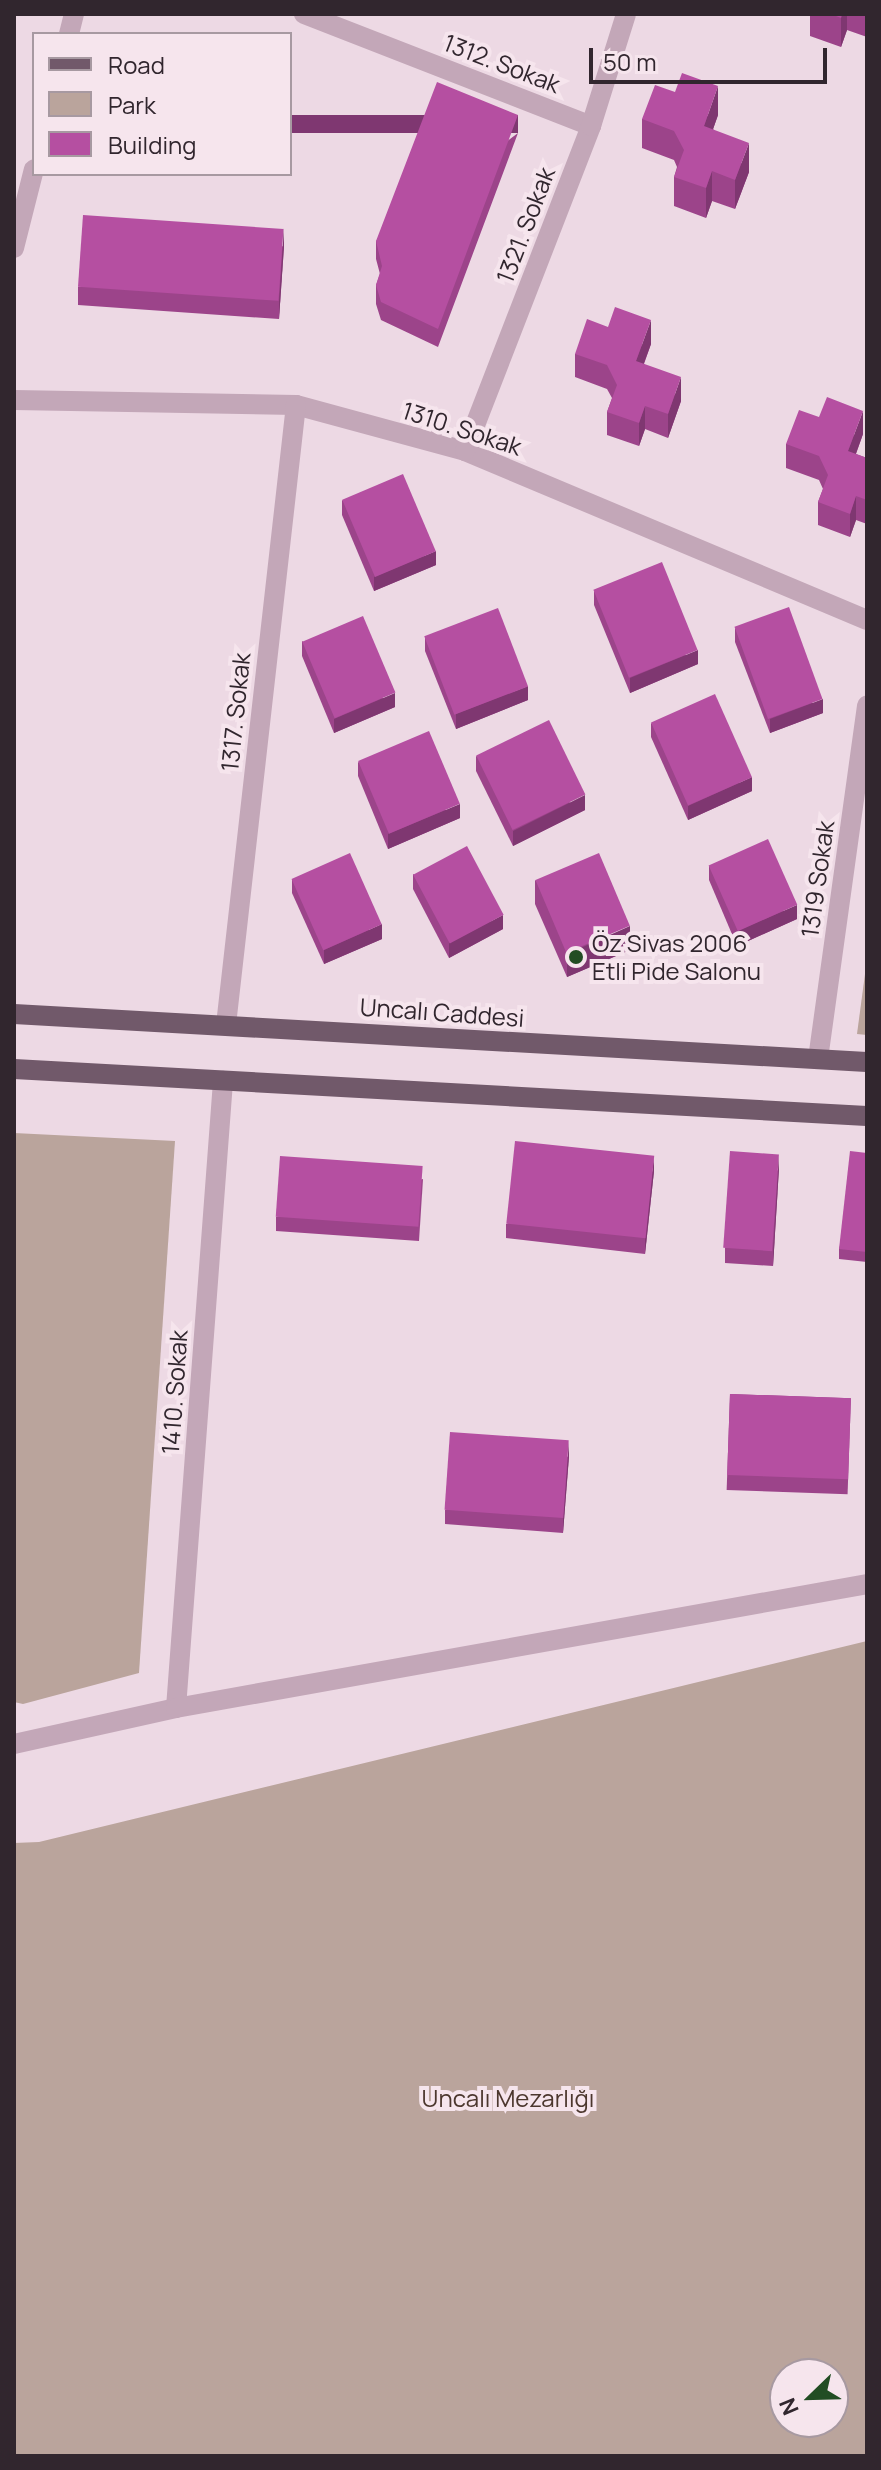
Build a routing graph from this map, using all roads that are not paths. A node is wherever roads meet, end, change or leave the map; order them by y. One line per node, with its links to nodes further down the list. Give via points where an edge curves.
1 (304, 14): 3 (street, 1312. Sokak)
2 (626, 14): 3 (street, 1321. Sokak)
3 (591, 126): 8 (street, 1321. Sokak)
4 (32, 176): 5 (street)
5 (14, 248)
6 (14, 400): 7 (street, 1310. Sokak)
7 (296, 405): 8 (street, 1310. Sokak); 12 (street, 1317. Sokak)
8 (465, 451): 9 (street, 1310. Sokak)
9 (867, 620)
10 (867, 705): 13 (street, 1319 Sokak)
11 (14, 1014): 12 (main road, Uncalı Caddesi)
12 (226, 1025): 13 (main road, Uncalı Caddesi)
13 (818, 1059): 14 (main road, Uncalı Caddesi)
14 (867, 1062)
15 (14, 1069): 16 (main road)
16 (223, 1081): 17 (main road); 19 (street, 1410. Sokak)
17 (867, 1116)
18 (867, 1584): 19 (street)
19 (176, 1708): 20 (street)
20 (14, 1744)

